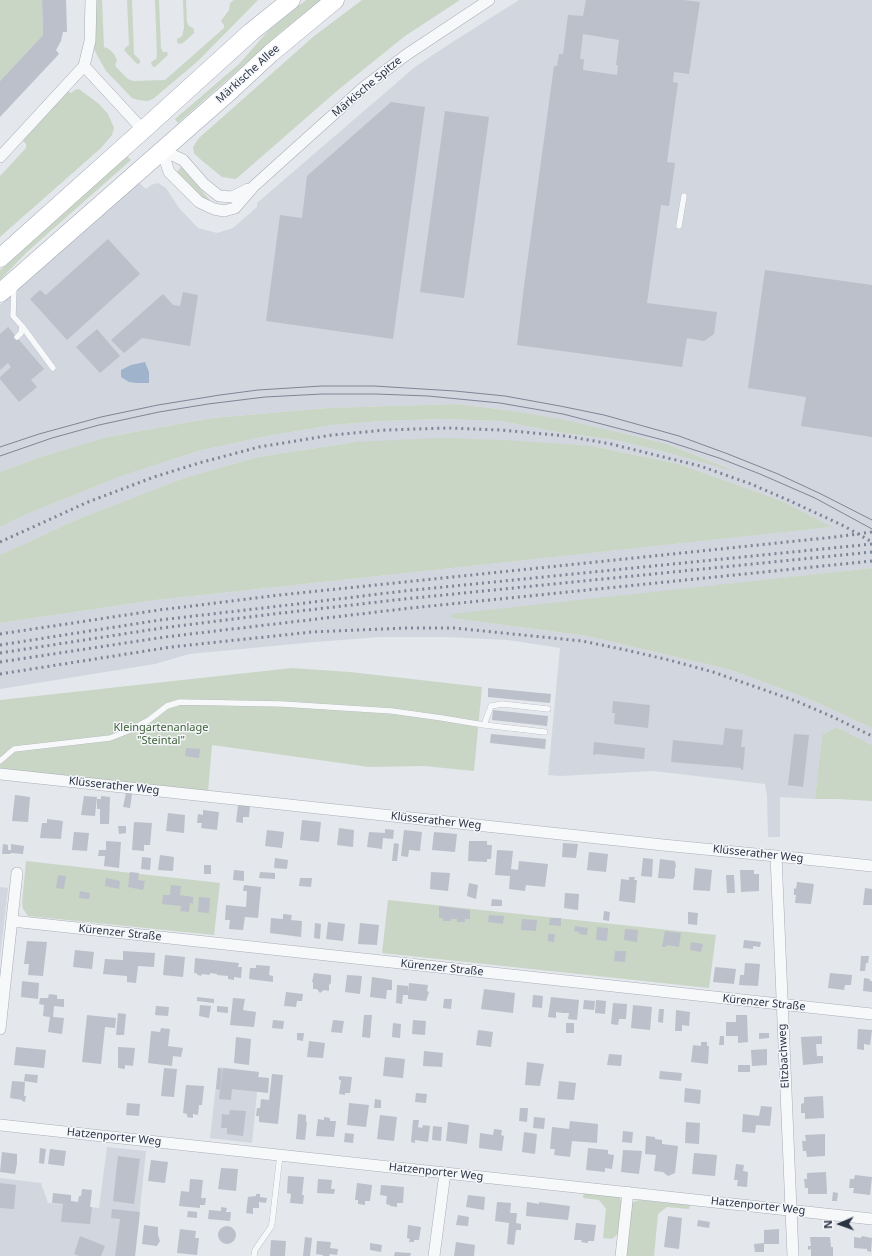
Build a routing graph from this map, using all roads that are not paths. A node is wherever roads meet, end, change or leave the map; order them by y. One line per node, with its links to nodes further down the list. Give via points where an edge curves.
1 (91, 0): 5 (street, via 90,41)
2 (291, 0): 6 (main road, via 251,32)
3 (335, 0): 7 (main road, Märkische Allee)
4 (489, 0): 9 (street, Märkische Spitze, via 406,54)
5 (84, 66): 6 (street); 8 (street)
6 (143, 130): 7 (main road); 12 (main road)
7 (162, 150): 9 (street, Märkische Spitze, via 183,160 204,184 220,196 232,197); 9 (street, Märkische Spitze, via 169,172 199,202 214,209 224,211 235,208); 13 (main road, Märkische Allee)
8 (0, 157)
9 (254, 186)
10 (684, 196): 11 (lane)
11 (679, 226)
12 (0, 258)
13 (14, 281): 14 (main road, Märkische Allee); 15 (lane, via 13,316)
14 (0, 293)
15 (22, 326): 16 (lane); 17 (lane)
16 (17, 337)
17 (53, 368)
18 (548, 709): 19 (lane, via 502,704 491,706)
19 (484, 725): 20 (lane); 21 (lane, via 392,711 282,704 180,702 167,706 149,720 110,738 14,749)
20 (545, 732)
21 (0, 760)
22 (0, 774): 23 (street, Klüsserather Weg)
23 (776, 856): 24 (street, Klüsserather Weg); 28 (street, Eltzbachweg)
24 (872, 866)
25 (17, 874): 26 (street)
26 (12, 921): 27 (street); 28 (street, Kürenzer Straße)
27 (2, 992): 30 (street)
28 (782, 1005): 29 (street, Kürenzer Straße); 35 (street, Eltzbachweg)
29 (872, 1014)
30 (0, 1029)
31 (0, 1125): 32 (street, Hatzenporter Weg)
32 (280, 1155): 33 (street, Hatzenporter Weg); 37 (lane, via 272,1223)
33 (445, 1173): 34 (street, Hatzenporter Weg); 38 (street)
34 (628, 1192): 35 (street, Hatzenporter Weg); 39 (street)
35 (791, 1210): 36 (street, Hatzenporter Weg); 40 (street, Eltzbachweg)
36 (872, 1219)
37 (254, 1256)
38 (434, 1256)
39 (621, 1256)
40 (793, 1256)

